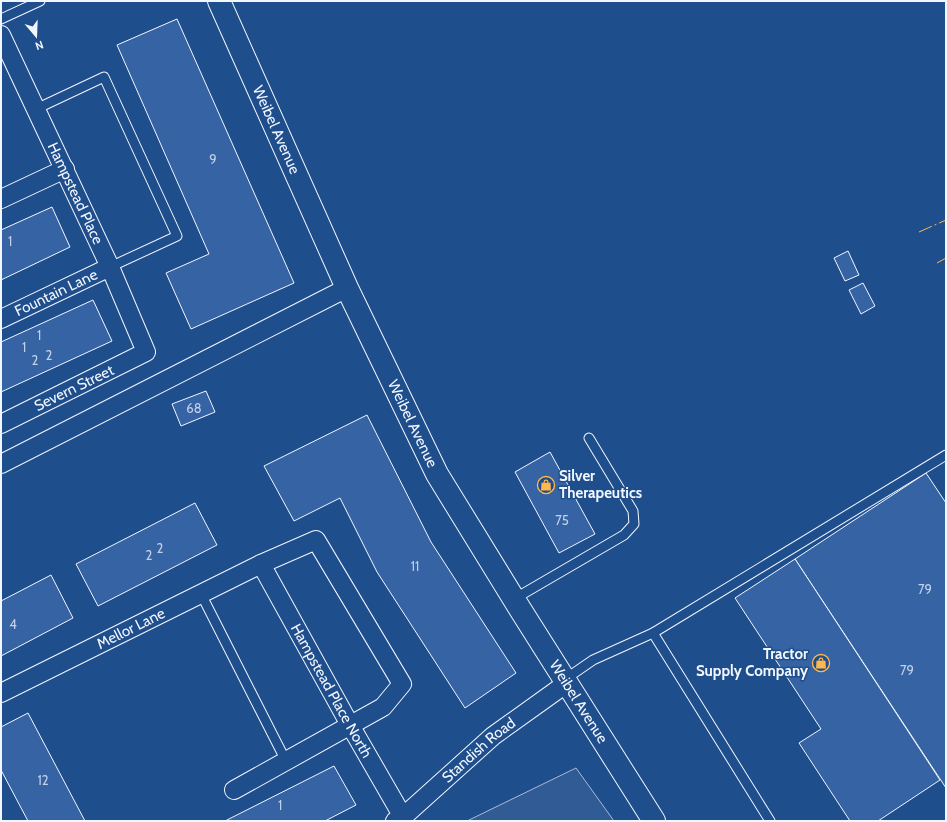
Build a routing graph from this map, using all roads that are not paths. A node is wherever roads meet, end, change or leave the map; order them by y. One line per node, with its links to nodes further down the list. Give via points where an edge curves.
1 (40, 1): 3 (lane)
2 (219, 1): 9 (street, Weibel Avenue)
3 (1, 19)
4 (1, 35): 5 (street, Hampstead Place)
5 (36, 109): 6 (street, Hampstead Place); 8 (lane, via 104,77 177,236)
6 (65, 169): 7 (street); 8 (street, Hampstead Place)
7 (1, 199)
8 (110, 267): 10 (street, Fountain Lane); 11 (street, Hampstead Place)
9 (347, 288): 15 (street); 18 (street, Weibel Avenue, via 438,474)
10 (1, 318)
11 (146, 352): 12 (street, Severn Street)
12 (1, 424)
13 (589, 438): 18 (lane, via 633,511 634,524 624,535)
14 (946, 455): 19 (lane)
15 (1, 464)
16 (261, 564): 17 (street, Mellor Lane); 22 (street, Hampstead Place North); 22 (street, Mellor Lane, via 316,540 402,684 383,707)
17 (201, 594): 21 (street, Mellor Lane); 23 (lane)
18 (514, 599): 20 (street, Weibel Avenue)
19 (653, 633): 20 (lane, via 593,660); 27 (lane)
20 (566, 682): 25 (street, Standish Road, via 493,736); 26 (street, Weibel Avenue)
21 (1, 693)
22 (350, 725): 23 (street); 25 (street, Hampstead Place North)
23 (286, 761): 24 (street)
24 (234, 790)
25 (399, 819)
26 (654, 821)
27 (770, 821)

